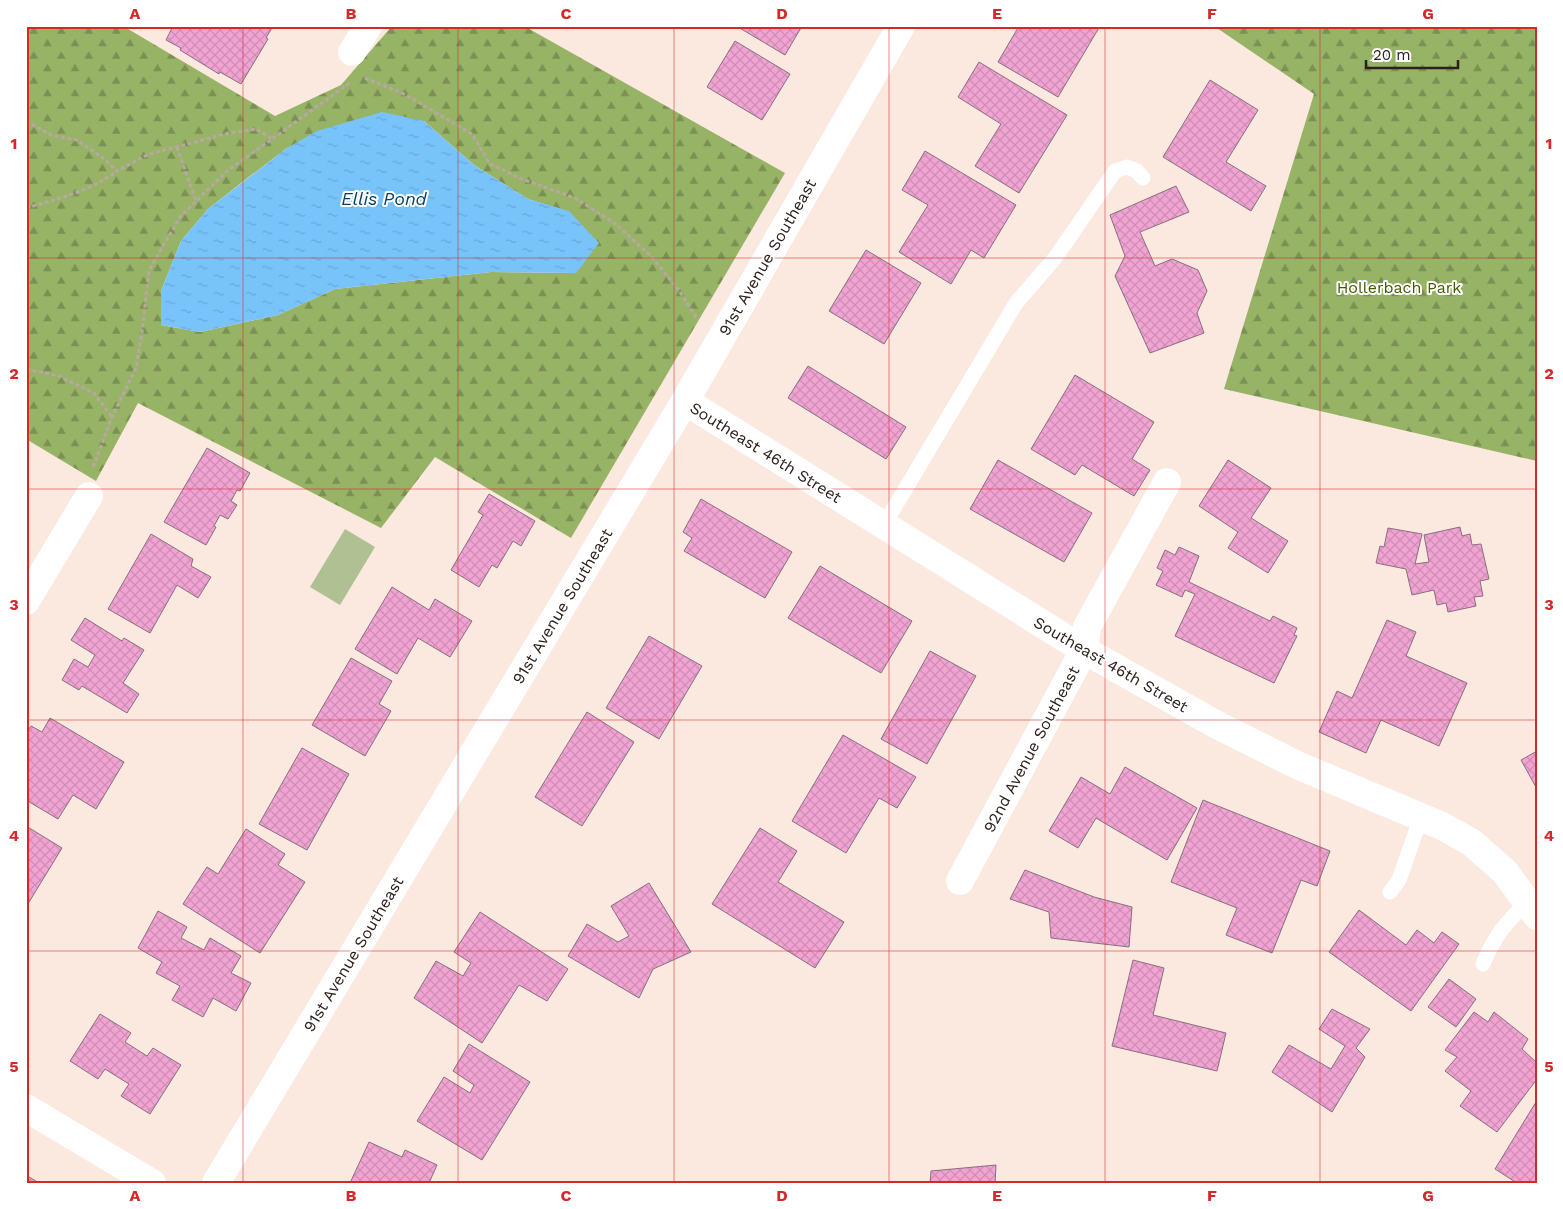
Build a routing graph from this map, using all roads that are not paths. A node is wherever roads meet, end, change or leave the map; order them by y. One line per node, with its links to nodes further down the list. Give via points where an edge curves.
1 (368, 26): 3 (street)
2 (901, 26): 5 (street, 91st Avenue Southeast)
3 (356, 64)
4 (1142, 178): 8 (lane, via 1137,171 1127,167 1116,171 1054,258 1016,302)
5 (685, 401): 8 (street, Southeast 46th Street); 18 (street, 91st Avenue Southeast)
6 (1166, 482): 10 (street, 92nd Avenue Southeast, via 1087,627)
7 (89, 496): 9 (street)
8 (884, 525): 10 (street, Southeast 46th Street)
9 (26, 601)
10 (1084, 650): 11 (street, Southeast 46th Street, via 1216,725 1297,765); 12 (street, 92nd Avenue Southeast)
11 (1421, 817): 13 (lane, via 1399,880); 14 (street, Southeast 46th Street, via 1471,842 1505,872)
12 (960, 881)
13 (1390, 892)
14 (1532, 909): 15 (lane, via 1498,933)
15 (1483, 964)
16 (26, 1108): 17 (street)
17 (152, 1183)
18 (216, 1183)

